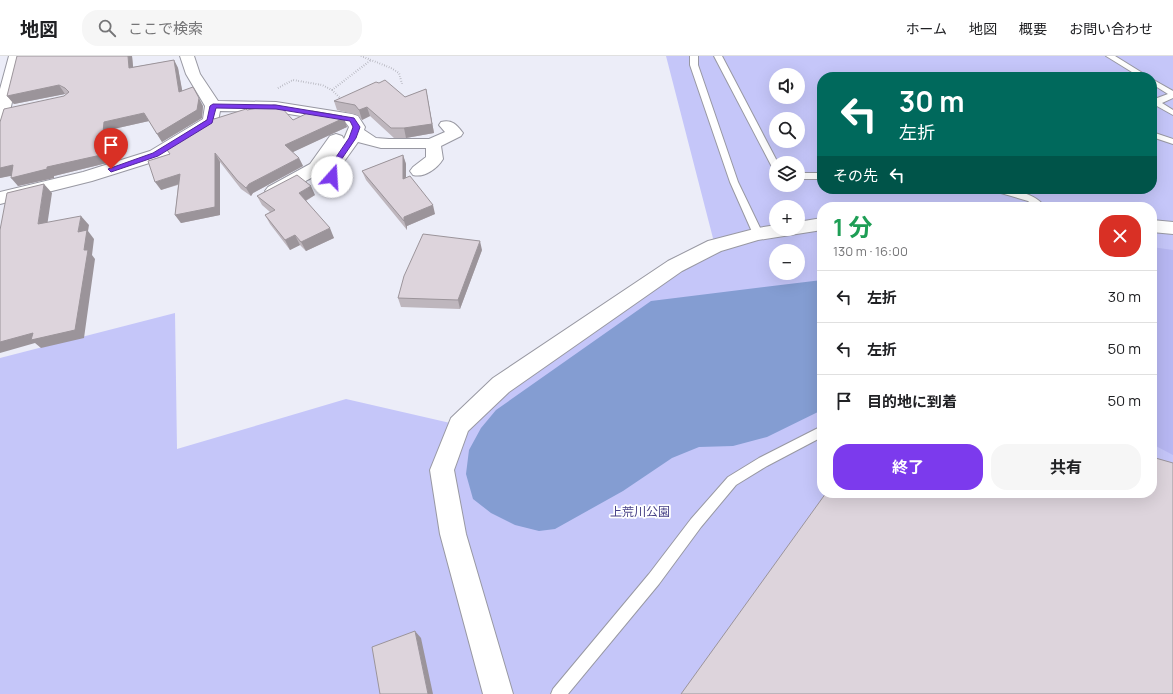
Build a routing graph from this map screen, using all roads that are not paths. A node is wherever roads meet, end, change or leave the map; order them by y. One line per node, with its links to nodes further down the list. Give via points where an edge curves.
1 (16, 56): 13 (street)
2 (186, 56): 11 (street, via 193,74)
3 (694, 56): 34 (lane, via 694,65 731,175)
4 (718, 56): 19 (lane)
5 (1110, 56): 6 (lane)
6 (1137, 72)
7 (1157, 84): 8 (lane)
8 (1173, 94): 9 (lane)
9 (1157, 102)
10 (1157, 105): 12 (lane)
11 (213, 106): 14 (street, via 276,107); 25 (street, via 210,121 156,155)
12 (1173, 113)
13 (6, 114)
14 (354, 125): 18 (street, via 365,139 392,144); 23 (street, via 353,138 335,163); 26 (street, via 316,168)
15 (447, 125): 18 (street, via 455,133)
16 (1157, 136): 17 (lane)
17 (1173, 142)
18 (432, 144): 20 (street, via 435,159)
19 (770, 156)
20 (419, 171)
21 (805, 176): 22 (lane)
22 (817, 176)
23 (329, 190)
24 (1014, 194): 27 (lane)
25 (2, 197): 28 (street)
26 (260, 198)
27 (1035, 202)
28 (0, 215)
29 (817, 225): 31 (street)
30 (1157, 226): 32 (street)
31 (805, 227)
32 (1173, 228)
33 (769, 232): 34 (street)
34 (758, 234): 36 (street, via 715,246 674,266 501,384 459,425 442,470 454,534)
35 (817, 434): 37 (lane, via 732,481)
36 (498, 694)
37 (558, 694)

